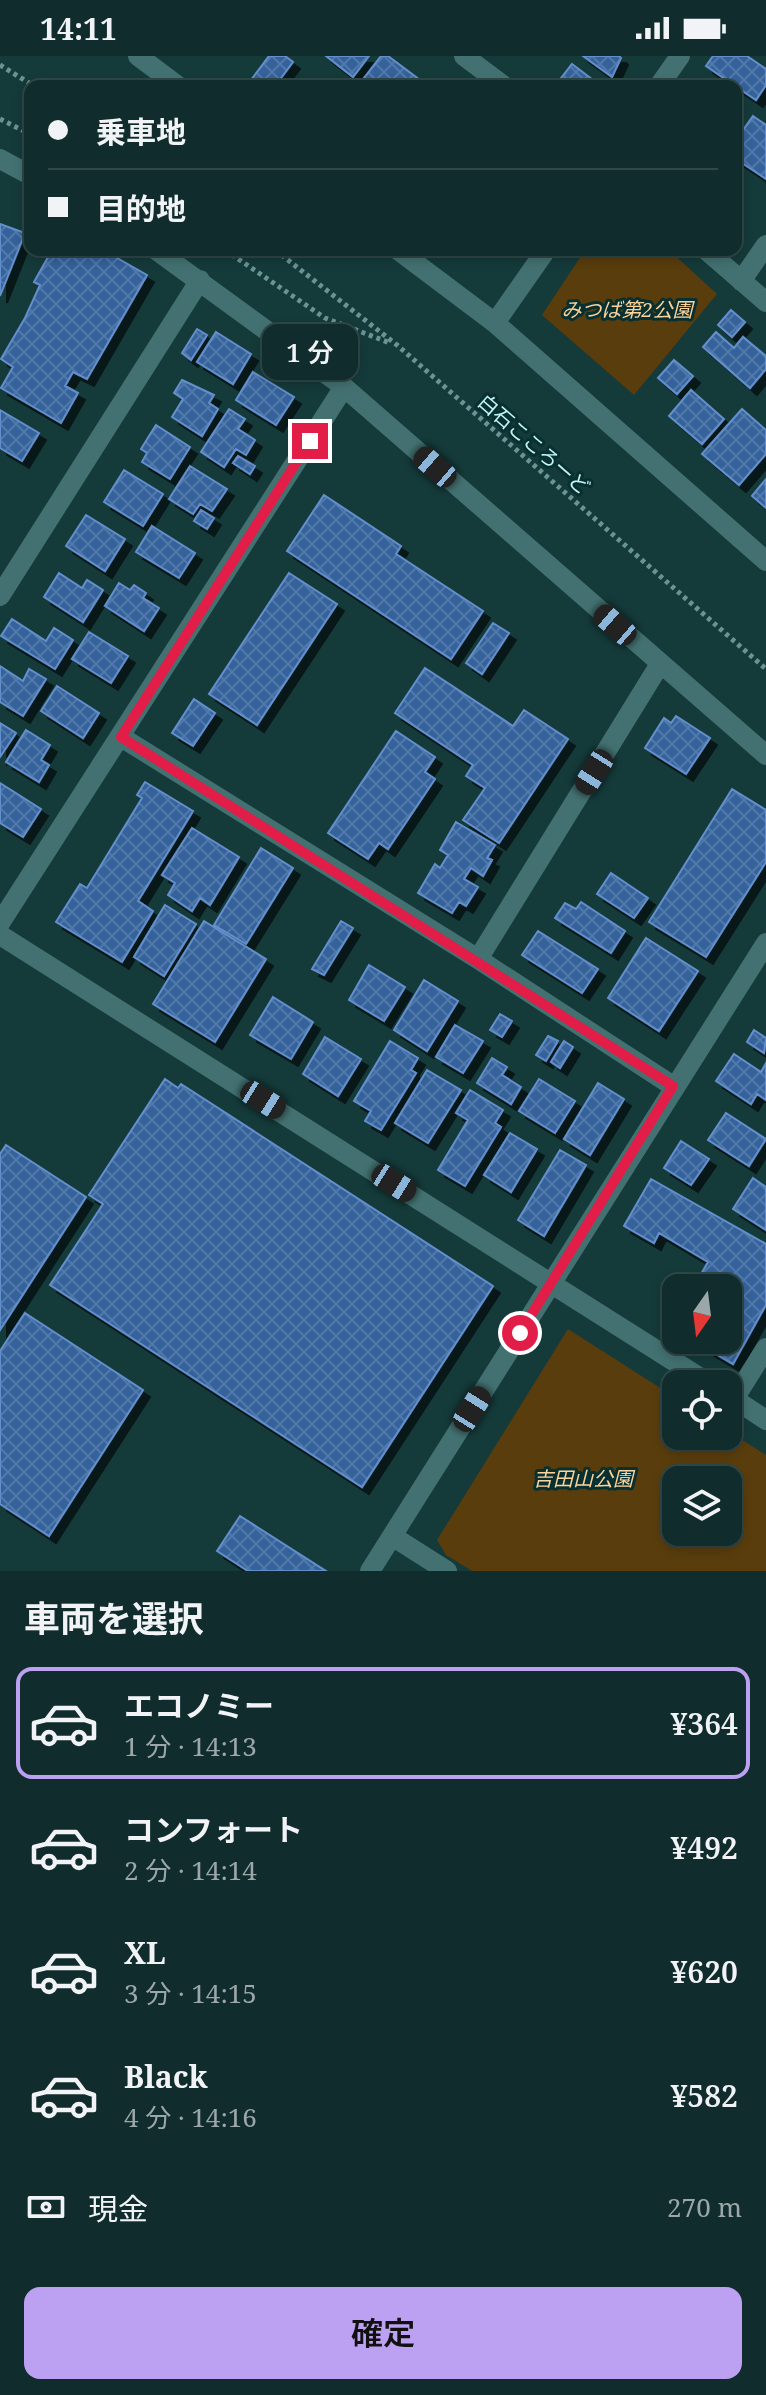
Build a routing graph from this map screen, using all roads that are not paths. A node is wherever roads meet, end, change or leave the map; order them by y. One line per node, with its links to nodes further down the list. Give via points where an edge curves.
1 (138, 56): 4 (street)
2 (464, 56): 5 (street)
3 (680, 56): 6 (street)
4 (170, 80)
5 (496, 80)
6 (663, 80)
7 (0, 159): 8 (street)
8 (24, 172)
9 (766, 245): 15 (street)
10 (165, 256): 14 (street)
11 (406, 256): 17 (street)
12 (542, 256): 17 (street)
13 (713, 256): 15 (street)
14 (200, 280): 18 (street); 20 (street)
15 (741, 281): 16 (street)
16 (766, 302)
17 (495, 323): 19 (street)
18 (344, 387): 21 (street); 22 (street)
19 (766, 561)
20 (0, 596)
21 (660, 664): 23 (street); 27 (street)
22 (121, 737): 24 (street); 27 (street)
23 (766, 755)
24 (0, 923)
25 (0, 935): 29 (street)
26 (766, 943): 28 (street)
27 (478, 959): 28 (street)
28 (673, 1086): 29 (street)
29 (552, 1282): 31 (street); 35 (street)
30 (766, 1348): 32 (street)
31 (688, 1370)
32 (742, 1382)
33 (742, 1404): 34 (street)
34 (766, 1420)
35 (392, 1536): 36 (street); 37 (street)
36 (370, 1571)
37 (447, 1571)

